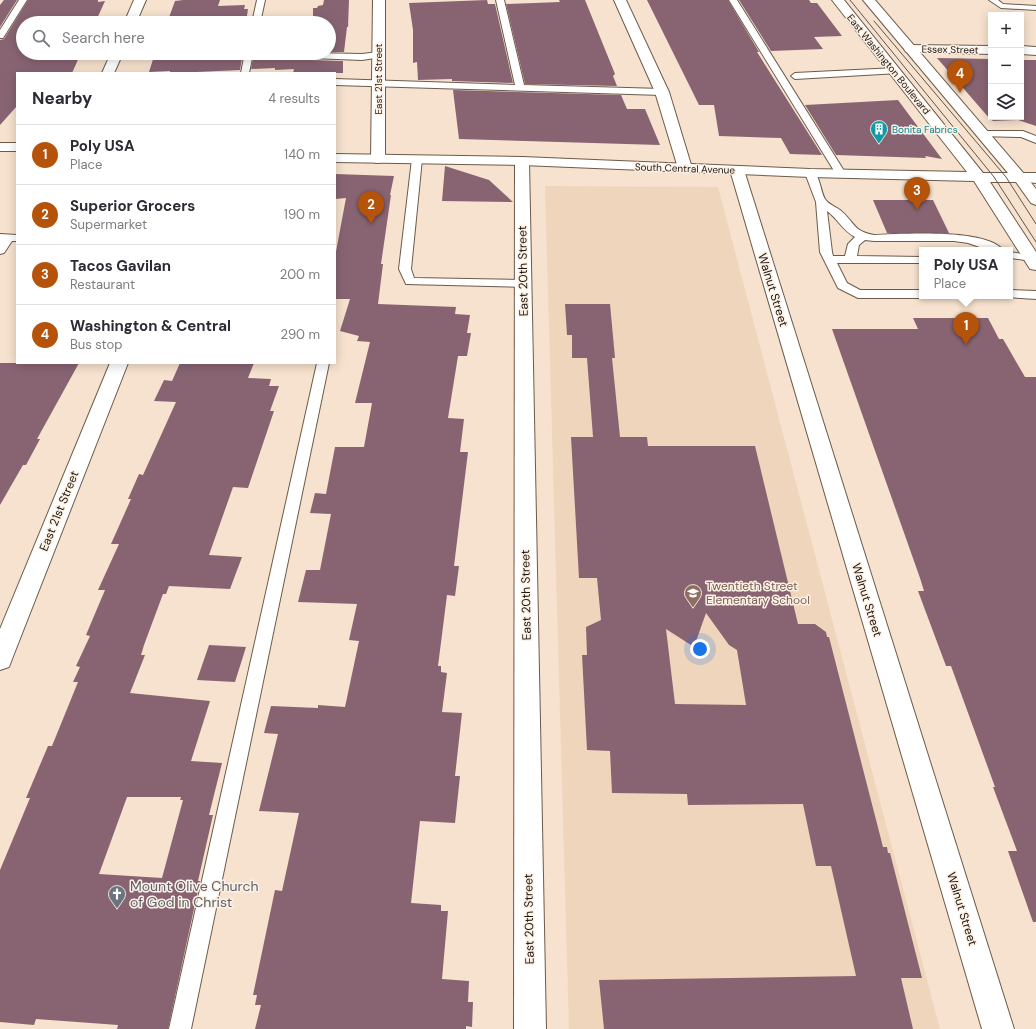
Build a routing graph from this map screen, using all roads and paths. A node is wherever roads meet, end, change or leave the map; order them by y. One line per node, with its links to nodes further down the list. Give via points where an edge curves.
1 (23, 0): 14 (lane)
2 (140, 0): 12 (street)
3 (261, 0): 13 (lane)
4 (378, 0): 19 (street, East 21st Street)
5 (500, 0): 29 (lane)
6 (620, 0): 30 (street)
7 (733, 0): 42 (lane)
8 (838, 0): 23 (street, East Washington Boulevard)
9 (869, 0): 15 (street)
10 (993, 0): 11 (lane, via 1000,6)
11 (1036, 8)
12 (133, 16)
13 (258, 16)
14 (0, 36)
15 (910, 49): 16 (street, Essex Street); 31 (street)
16 (988, 50)
17 (1024, 50): 18 (street)
18 (1036, 50)
19 (378, 55): 20 (lane); 28 (street, East 21st Street)
20 (336, 56)
21 (114, 60): 24 (street)
22 (248, 60): 25 (lane)
23 (896, 71): 26 (lane); 43 (street, East Washington Boulevard)
24 (108, 72)
25 (245, 72)
26 (795, 76)
27 (336, 82): 28 (lane)
28 (378, 83): 29 (lane); 36 (street, East 21st Street)
29 (520, 88): 30 (lane)
30 (662, 92): 39 (street)
31 (982, 134): 32 (lane, via 1023,134); 44 (street)
32 (1036, 140)
33 (0, 147): 34 (street)
34 (16, 148)
35 (336, 158): 36 (street, South Central Avenue)
36 (378, 159): 37 (street, South Central Avenue)
37 (417, 159): 38 (street, South Central Avenue); 57 (lane, via 405,269 410,281)
38 (522, 161): 39 (street, South Central Avenue); 57 (street, East 20th Street)
39 (686, 168): 40 (street, South Central Avenue)
40 (736, 170): 41 (street, South Central Avenue); 66 (street, Walnut Street)
41 (810, 173): 42 (street, South Central Avenue); 47 (lane)
42 (841, 174): 43 (street, South Central Avenue)
43 (979, 177): 44 (street, South Central Avenue); 56 (street, East Washington Boulevard)
44 (1020, 178): 45 (street, South Central Avenue); 46 (street)
45 (1036, 178)
46 (1036, 200)
47 (821, 202): 48 (lane, via 837,213 852,231); 52 (lane)
48 (862, 236): 50 (lane, via 954,238); 54 (lane, via 854,244)
49 (8, 238): 51 (lane)
50 (992, 247)
51 (0, 251)
52 (827, 256): 54 (lane); 58 (lane, via 842,285 858,294)
53 (1013, 256): 56 (lane)
54 (850, 260): 55 (lane)
55 (919, 260)
56 (1034, 262)
57 (523, 284): 65 (street, East 20th Street)
58 (919, 294)
59 (1013, 294): 60 (lane)
60 (1036, 295)
61 (119, 364): 63 (street, East 21st Street)
62 (322, 364): 64 (lane)
63 (0, 659)
64 (180, 1029)
65 (530, 1029)
66 (998, 1029)

